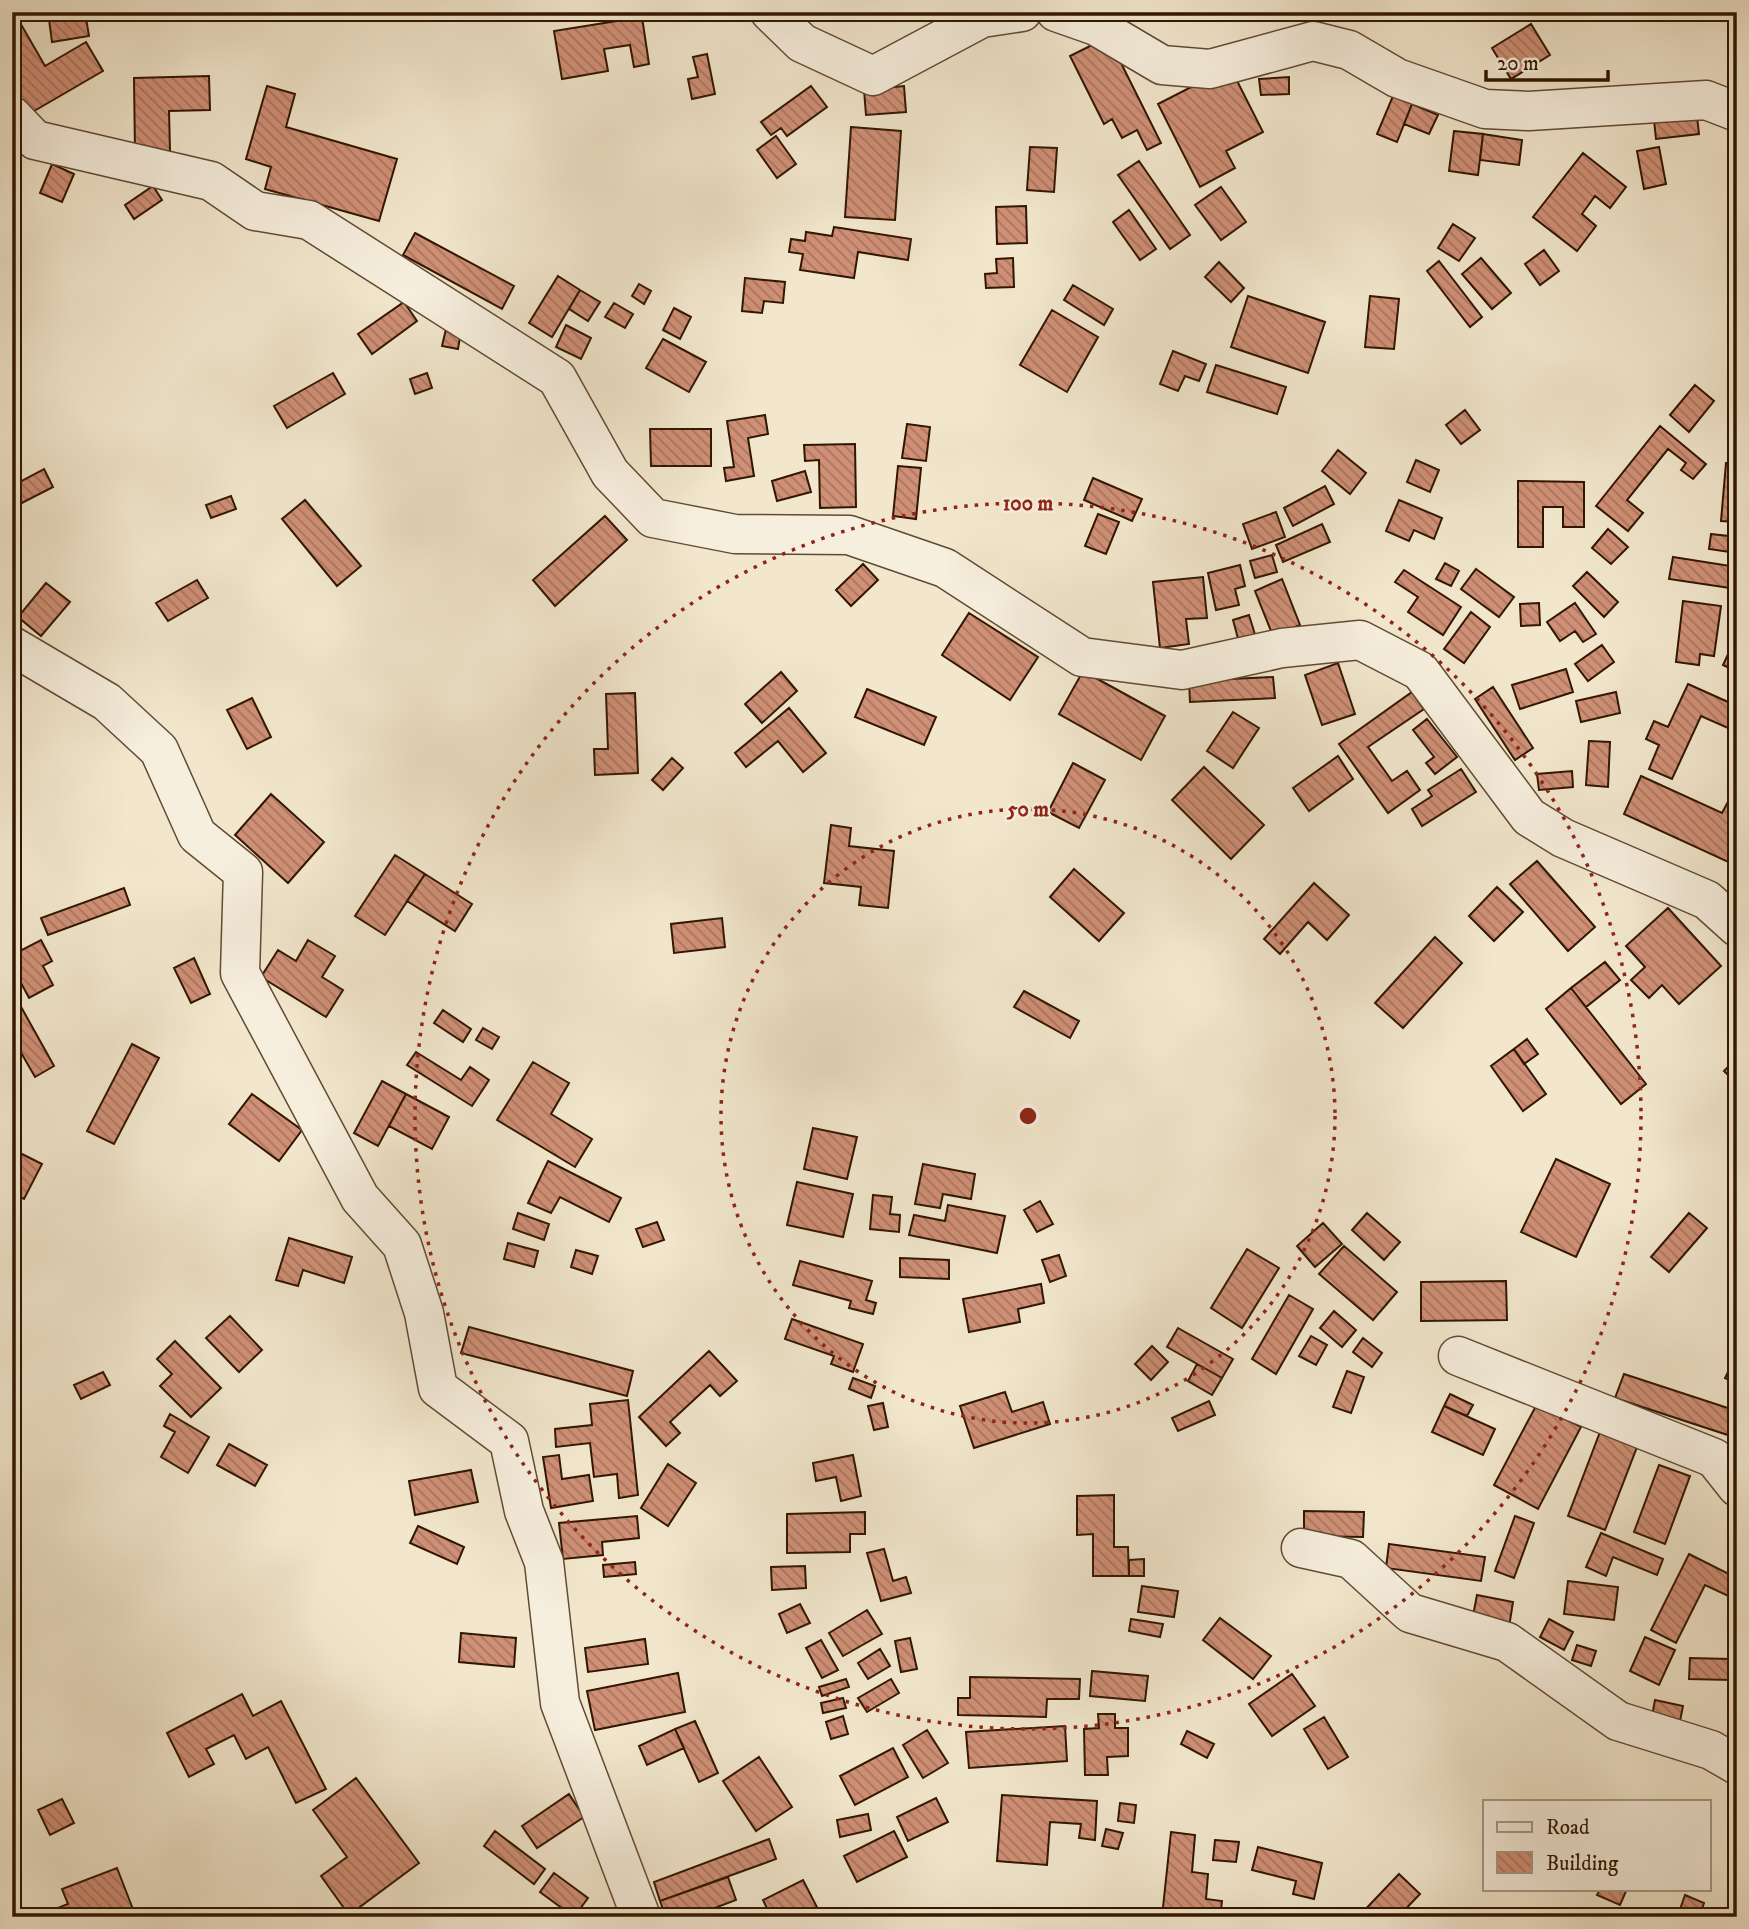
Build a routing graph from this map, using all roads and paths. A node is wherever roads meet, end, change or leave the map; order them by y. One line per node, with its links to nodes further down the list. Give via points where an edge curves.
1 (770, 12): 2 (street, via 802,43 873,76 982,18)
2 (1022, 12)
3 (1056, 12): 4 (street, via 1096,26 1162,65 1210,69 1313,41 1349,50 1397,78 1485,108 1529,111 1706,100)
4 (1737, 112)
5 (12, 116): 7 (street, via 35,140 211,181 255,211 309,220 557,378 610,472 653,518 735,534 849,535 945,568 1082,657 1182,670 1283,648 1360,640 1420,671 1529,817 1563,838 1707,900)
6 (12, 646): 12 (street, via 107,702 159,750 197,835 243,872 240,973 360,1198 401,1245 424,1312 438,1388 509,1441 524,1511 544,1562 560,1703)
7 (1737, 927)
8 (1458, 1356): 9 (street, via 1714,1458)
9 (1737, 1487)
10 (1301, 1549): 11 (street, via 1351,1559 1410,1612 1507,1642 1618,1721 1711,1750)
11 (1737, 1765)
12 (641, 1917)

